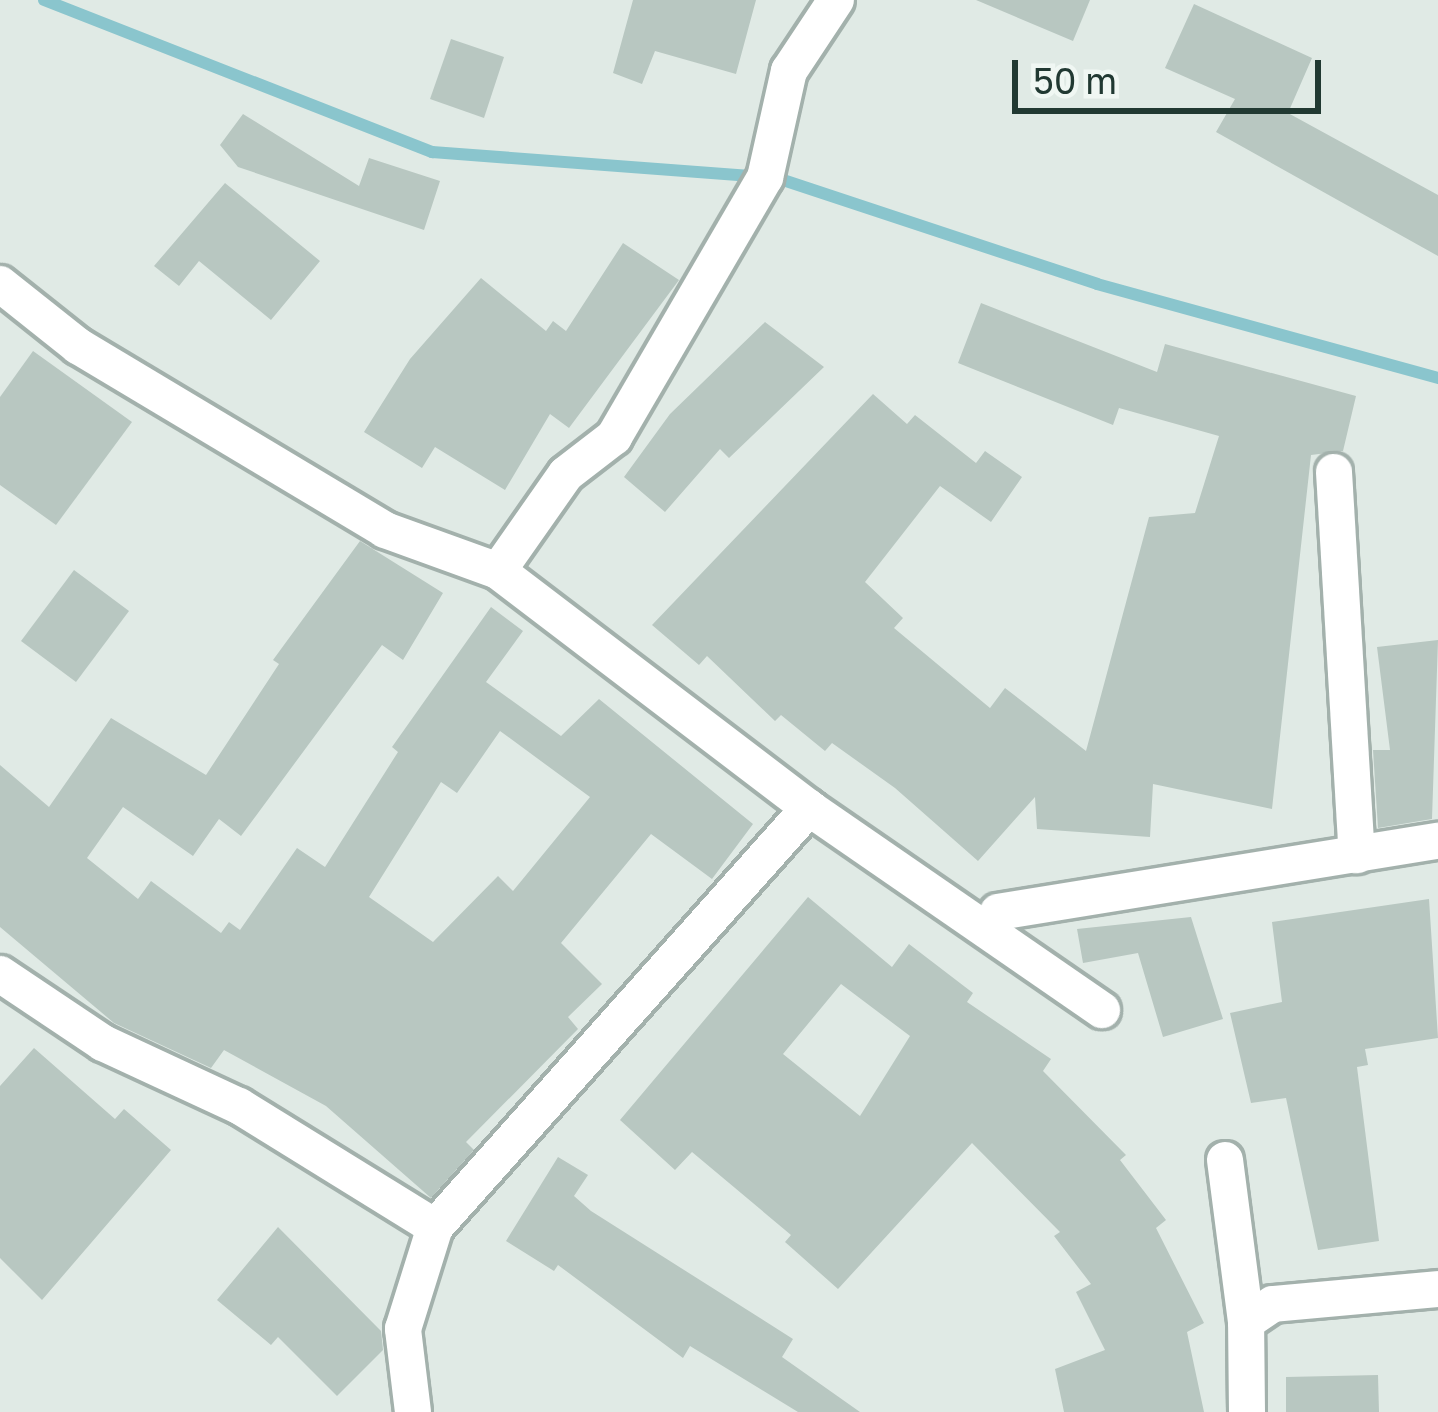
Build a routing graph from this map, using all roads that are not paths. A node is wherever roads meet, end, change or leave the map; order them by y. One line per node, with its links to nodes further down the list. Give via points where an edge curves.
1 (836, 0): 4 (street, via 789,71 766,178 614,437 566,474)
2 (0, 284): 4 (street, via 78,346 385,530)
3 (1334, 472): 7 (street)
4 (498, 571): 5 (street)
5 (809, 808): 10 (street); 12 (street)
6 (1438, 841): 7 (street)
7 (1357, 855): 8 (street)
8 (998, 912)
9 (0, 974): 12 (street, via 103,1043 239,1106)
10 (1102, 1010)
11 (1225, 1160): 14 (street)
12 (435, 1227): 15 (street, via 403,1329)
13 (1438, 1289): 14 (street, via 1273,1304)
14 (1246, 1322): 16 (street)
15 (413, 1412)
16 (1247, 1412)

